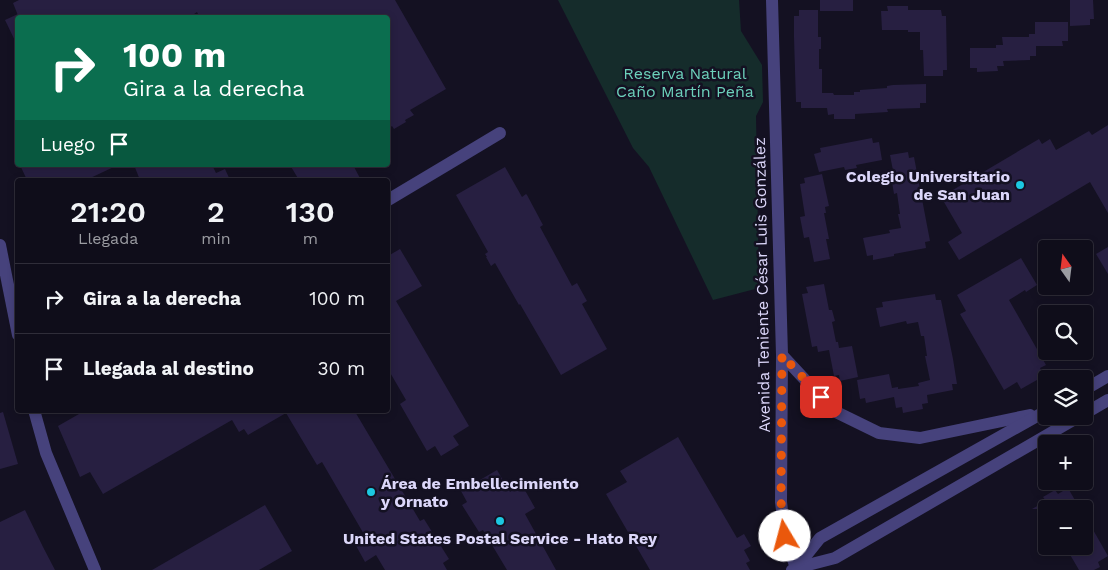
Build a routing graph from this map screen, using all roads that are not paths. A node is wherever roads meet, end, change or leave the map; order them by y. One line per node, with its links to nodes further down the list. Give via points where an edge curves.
1 (772, 0): 6 (street, Avenida Teniente César Luis González)
2 (500, 132): 3 (street)
3 (390, 199)
4 (0, 245): 5 (street)
5 (15, 320)
6 (782, 355): 12 (street, via 834,411 880,434 920,438); 15 (street, Avenida Teniente César Luis González, via 781,502 785,536)
7 (1108, 376): 8 (street)
8 (1093, 385)
9 (1108, 400): 10 (street)
10 (1093, 409)
11 (35, 413): 16 (street, via 46,453)
12 (1038, 413)
13 (1038, 416): 15 (street, via 820,538)
14 (1064, 425): 15 (street, via 835,558)
15 (794, 569)
16 (94, 570)

